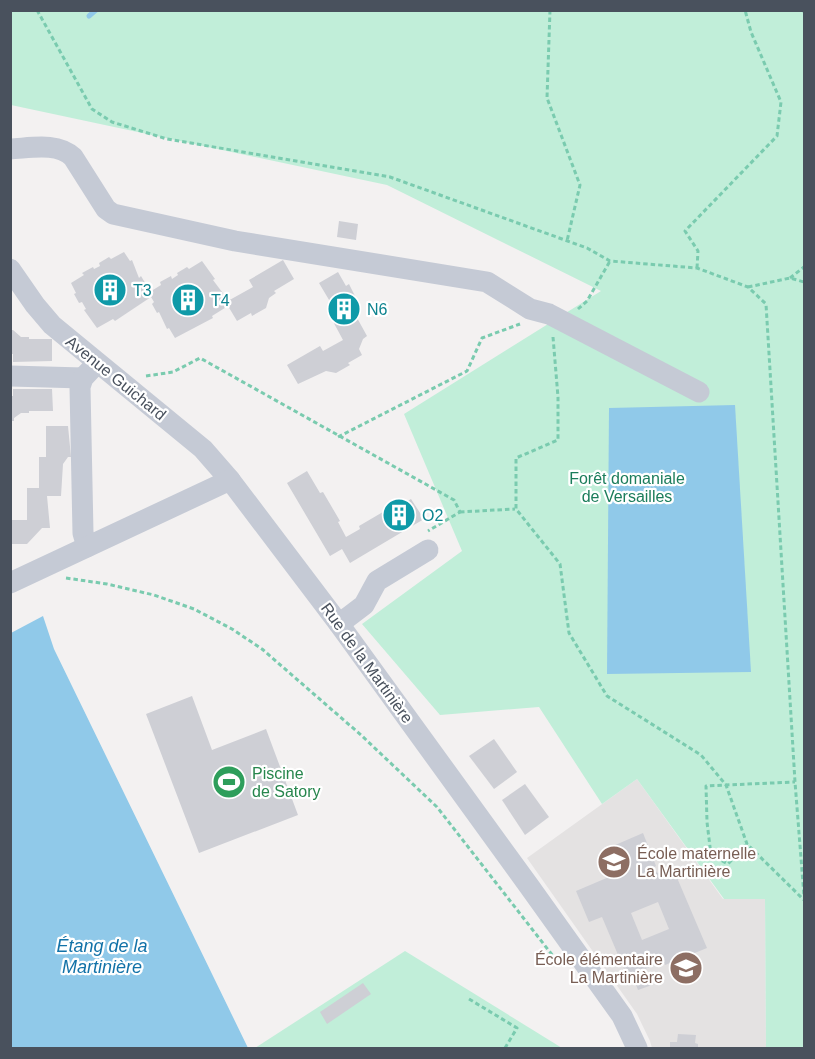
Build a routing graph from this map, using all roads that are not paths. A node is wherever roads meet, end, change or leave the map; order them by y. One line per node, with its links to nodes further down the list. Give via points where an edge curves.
1 (10, 148): 5 (street, via 49,147 66,151 113,214 235,241 487,282)
2 (10, 269): 3 (street, Avenue Guichard)
3 (90, 371): 4 (street); 6 (street, Avenue Guichard, via 117,379 203,449); 7 (street, via 80,387 83,533)
4 (10, 376)
5 (699, 392)
6 (230, 480): 7 (street); 10 (street, Rue de la Martinière)
7 (87, 547): 9 (street)
8 (428, 550): 10 (street, via 377,581 364,605)
9 (10, 583)
10 (339, 624): 11 (street, Rue de la Martinière, via 622,1016)
11 (637, 1048)

